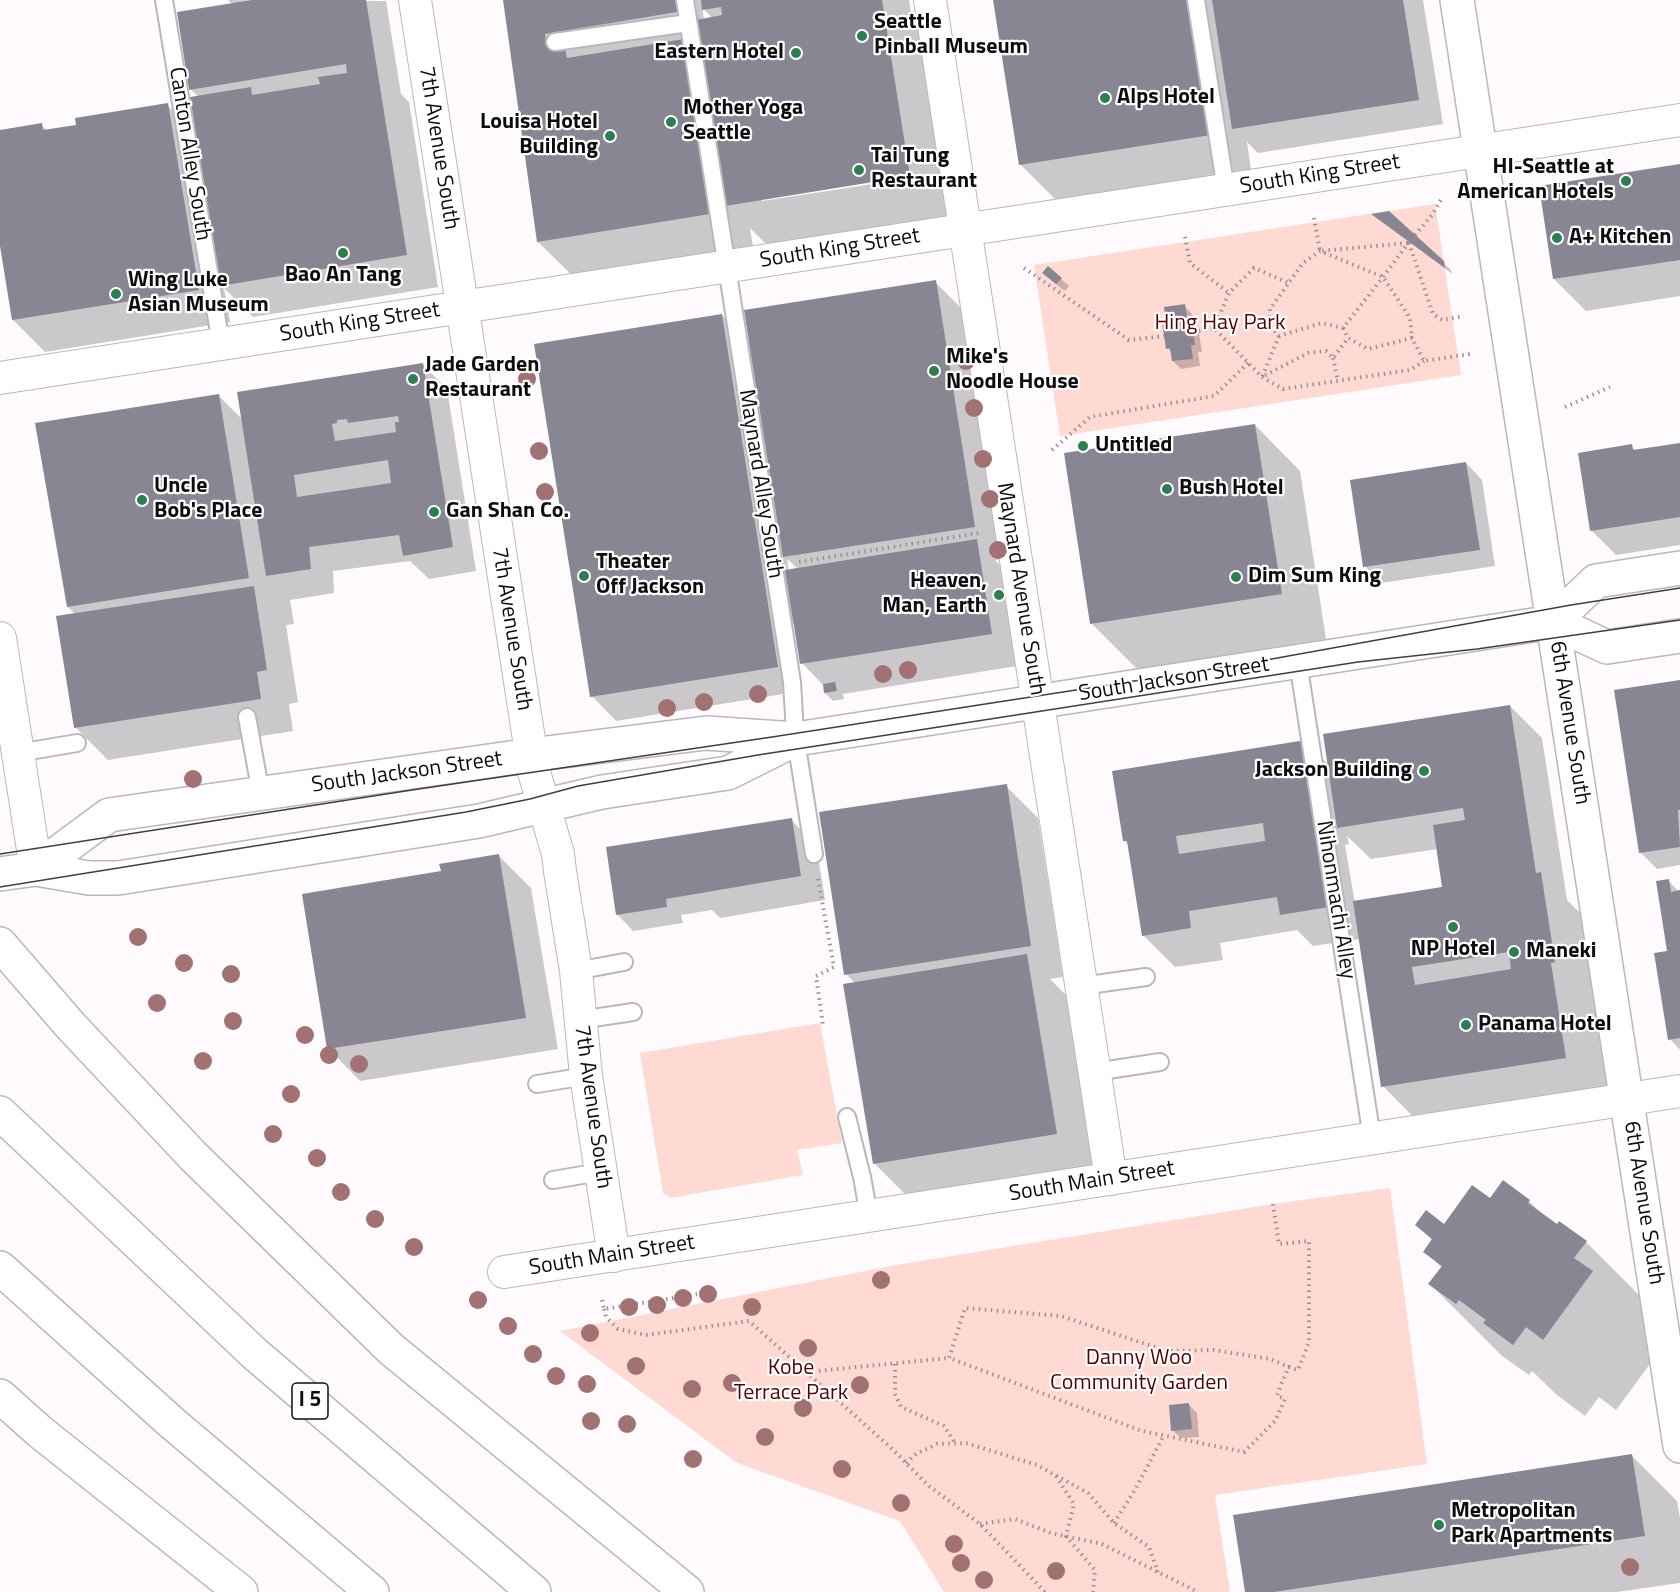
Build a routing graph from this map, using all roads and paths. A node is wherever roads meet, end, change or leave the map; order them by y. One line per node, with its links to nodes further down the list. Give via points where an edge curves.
1 (164, 0): 33 (lane, Canton Alley South)
2 (415, 0): 24 (street, 7th Avenue South)
3 (685, 0): 7 (lane, Maynard Alley South)
4 (930, 0): 14 (street, Maynard Avenue South)
5 (1196, 0): 11 (lane)
6 (1457, 0): 10 (main road, 6th Avenue South)
7 (688, 23): 8 (lane); 19 (lane, Maynard Alley South)
8 (555, 42)
9 (1680, 120): 10 (street, South King Street)
10 (1480, 150): 11 (street, South King Street); 47 (main road, 6th Avenue South)
11 (1226, 189): 14 (street, South King Street)
12 (1442, 198): 15 (path)
13 (1314, 218): 18 (path)
14 (965, 230): 19 (street, South King Street); 51 (street, Maynard Avenue South)
15 (1415, 235)
16 (1185, 237): 23 (path, via 1190,262)
17 (1409, 243): 18 (path); 21 (path); 25 (path, via 1433,314 1442,320)
18 (1320, 251): 21 (path); 22 (path, via 1303,263)
19 (726, 266): 24 (street, South King Street); 45 (lane, Maynard Alley South)
20 (1024, 268): 29 (path, via 1129,340)
21 (1383, 276): 27 (path); 32 (path, via 1410,318)
22 (1289, 282): 23 (path, via 1254,268); 30 (path, via 1270,309 1269,325)
23 (1229, 293): 26 (path)
24 (462, 307): 33 (street, South King Street); 56 (street, 7th Avenue South)
25 (1464, 316)
26 (1215, 328): 28 (path); 37 (path)
27 (1343, 328): 30 (path, via 1322,323); 31 (path)
28 (1193, 332)
29 (1164, 336)
30 (1279, 336): 38 (path)
31 (1348, 338): 32 (path, via 1368,349); 35 (path)
32 (1412, 338): 36 (path)
33 (220, 344): 39 (street, South King Street)
34 (1470, 354): 36 (path)
35 (1333, 358): 38 (path, via 1326,351 1308,353); 40 (path)
36 (1424, 361): 40 (path, via 1410,370)
37 (1248, 363): 38 (path); 43 (path, via 1214,396 1090,417)
38 (1262, 377): 40 (path, via 1283,389)
39 (0, 378)
40 (1338, 381)
41 (1610, 387): 42 (path)
42 (1565, 408)
43 (1052, 450)
44 (985, 532): 45 (path)
45 (773, 566): 53 (lane, Maynard Alley South, via 792,682)
46 (1680, 568): 47 (main road, via 1596,581)
47 (1553, 622): 48 (main road, via 1607,647); 50 (main road, South Jackson Street); 75 (main road, 6th Avenue South)
48 (1680, 636)
49 (1, 656): 55 (street)
50 (1298, 662): 51 (main road, South Jackson Street); 78 (lane, Nihonmachi Alley)
51 (1038, 702): 53 (main road, South Jackson Street); 66 (street, Maynard Avenue South)
52 (248, 717): 57 (lane)
53 (796, 739): 56 (main road, South Jackson Street, via 706,733); 58 (main road, South Jackson Street, via 728,772 602,792); 59 (lane, Maynard Alley South)
54 (77, 743): 55 (lane)
55 (18, 753): 60 (street)
56 (531, 755): 57 (main road, South Jackson Street); 58 (street, 7th Avenue South)
57 (261, 794): 60 (main road, South Jackson Street, via 110,815)
58 (543, 806): 60 (main road, South Jackson Street, via 479,821 118,878 89,878); 64 (street, 7th Avenue South, via 558,854)
59 (814, 854): 69 (path, via 834,967 816,976)
60 (36, 869): 61 (main road, South Jackson Street)
61 (0, 874)
62 (0, 944): 107 (main road, via 130,1091 391,1349)
63 (624, 962): 64 (lane)
64 (576, 970): 68 (street, 7th Avenue South)
65 (1146, 977): 66 (lane)
66 (1082, 986): 71 (street, Maynard Avenue South)
67 (633, 1012): 68 (lane)
68 (580, 1020): 72 (street, 7th Avenue South)
69 (823, 1025)
70 (1160, 1062): 71 (lane)
71 (1095, 1072): 80 (street, Maynard Avenue South)
72 (586, 1076): 73 (lane); 79 (street, 7th Avenue South)
73 (537, 1084)
74 (1680, 1091): 75 (street, South Main Street)
75 (1626, 1099): 78 (street, South Main Street); 97 (main road, 6th Avenue South)
76 (0, 1113): 106 (main road, I 5, via 255,1354)
77 (847, 1117): 83 (lane)
78 (1372, 1138): 80 (street, South Main Street)
79 (600, 1172): 81 (lane); 84 (street, 7th Avenue South)
80 (1111, 1179): 83 (street, South Main Street)
81 (553, 1180)
82 (1273, 1204): 92 (path, via 1279,1244 1309,1241 1309,1342 1298,1370)
83 (869, 1216): 84 (street, South Main Street)
84 (614, 1256): 86 (street, South Main Street)
85 (0, 1268): 105 (main road, via 171,1422)
86 (504, 1272)
87 (698, 1294): 89 (path)
88 (602, 1300): 89 (path)
89 (603, 1309): 93 (path, via 618,1329 646,1335 749,1321)
90 (949, 1358): 91 (path); 92 (path, via 965,1308 1061,1316 1167,1351 1214,1350 1270,1359); 95 (path, via 1142,1431)
91 (895, 1364): 93 (path); 96 (path, via 894,1394 901,1407 944,1426)
92 (1289, 1367): 95 (path, via 1277,1396 1285,1399 1275,1421 1244,1452)
93 (806, 1372): 98 (path)
94 (0, 1396): 104 (main road)
95 (1164, 1435): 100 (path)
96 (956, 1443): 98 (path, via 937,1444); 99 (path, via 1017,1459)
97 (1680, 1446)
98 (906, 1463): 101 (path, via 929,1486)
99 (1056, 1475): 100 (path, via 1088,1493); 102 (path, via 1074,1504)
100 (1114, 1523): 103 (path, via 1149,1547)
101 (980, 1524): 102 (path, via 1015,1519); 108 (path)
102 (1066, 1536): 103 (path, via 1102,1544); 109 (path, via 1095,1570)
103 (1158, 1572): 110 (path)
104 (241, 1592)
105 (372, 1592)
106 (534, 1592)
107 (687, 1592)
108 (1045, 1592)
109 (1093, 1592)
110 (1198, 1592)

